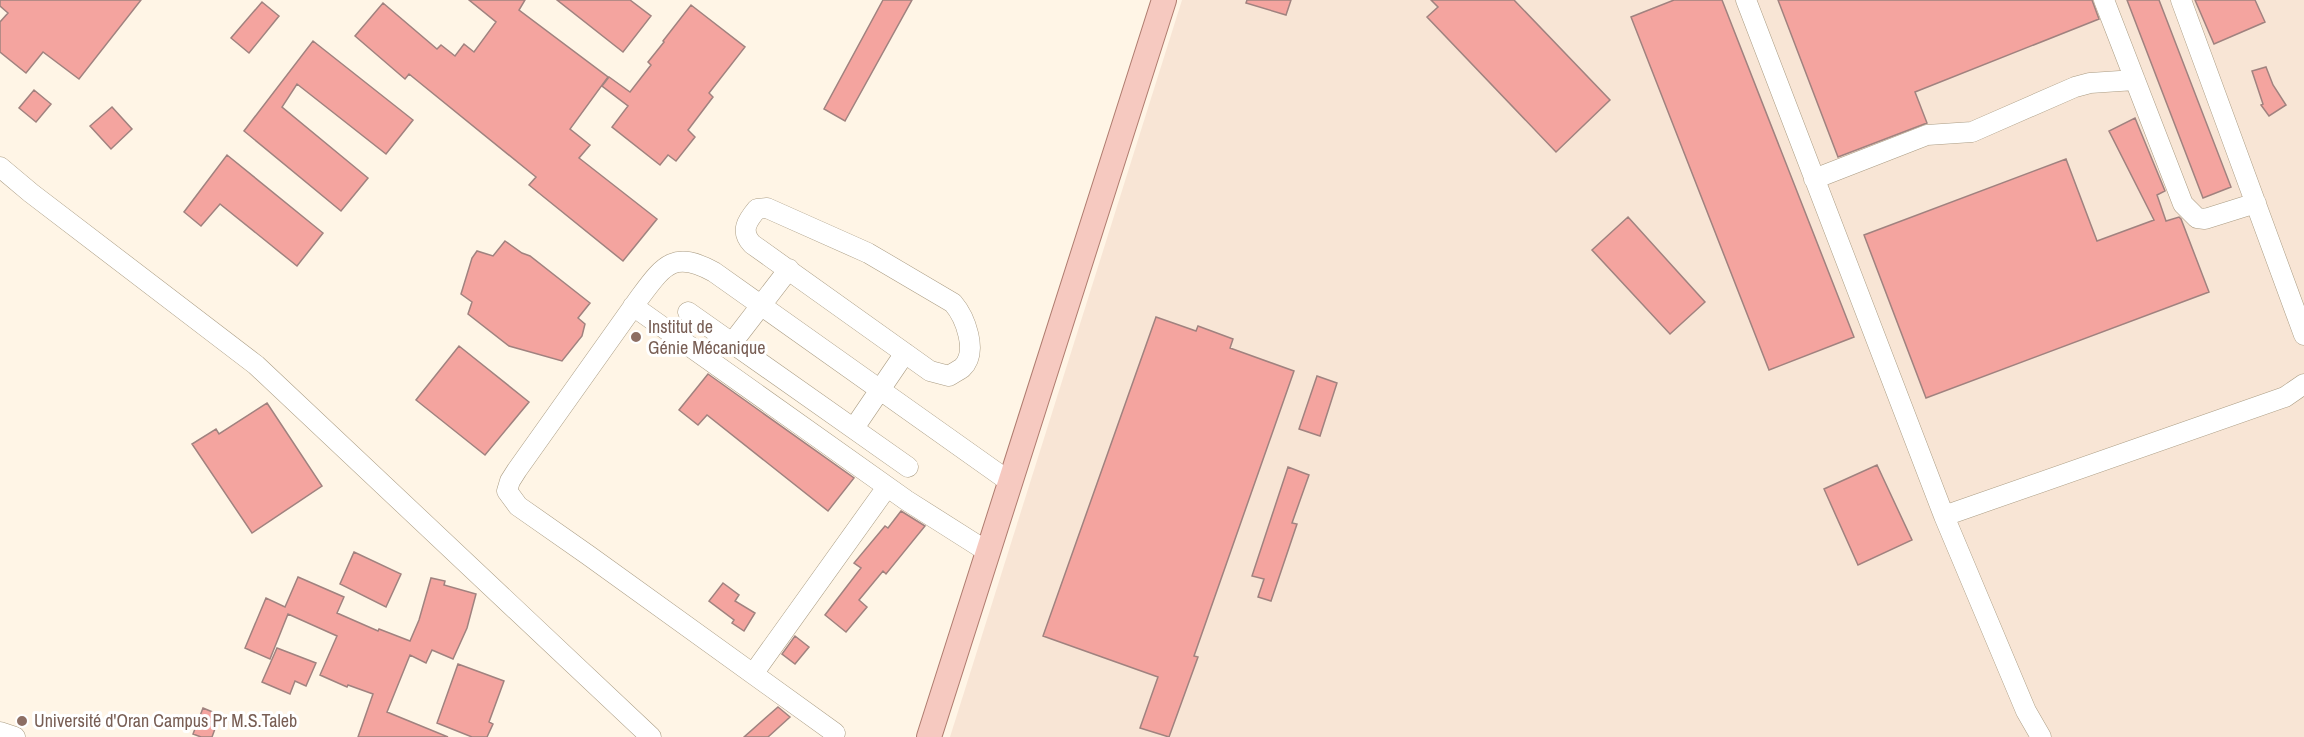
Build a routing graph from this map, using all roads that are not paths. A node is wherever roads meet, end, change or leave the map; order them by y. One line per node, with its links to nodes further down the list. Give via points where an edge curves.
1 (1164, 0): 20 (main road)
2 (1746, 0): 7 (street)
3 (2104, 0): 5 (street)
4 (2181, 0): 8 (street)
5 (2135, 80): 7 (street, via 2075,87 1972,132 1926,135); 8 (street, via 2183,204 2197,218 2205,219)
6 (0, 167): 28 (street, via 256,365)
7 (1814, 179): 22 (street)
8 (2256, 203): 13 (street)
9 (789, 269): 11 (street); 15 (street); 15 (street, via 746,237 744,231 757,209 778,212 868,253 953,303 962,313 969,334 968,357 963,367 945,376 930,371)
10 (633, 306): 11 (street, via 660,271 679,261 698,263); 21 (street); 24 (street, via 517,470 507,491 518,506)
11 (762, 306): 14 (street); 17 (street)
12 (688, 312): 14 (street)
13 (2304, 335)
14 (732, 343): 18 (street)
15 (905, 353): 17 (street)
16 (2304, 384): 22 (street, via 2285,397)
17 (879, 390): 18 (street); 20 (street)
18 (854, 428): 19 (street)
19 (908, 467)
20 (1010, 482): 23 (main road)
21 (887, 487): 23 (street); 24 (street)
22 (1944, 516): 30 (street, via 2026,711)
23 (988, 552): 29 (main road)
24 (753, 674): 26 (street)
25 (0, 732): 27 (street)
26 (835, 733)
27 (15, 737)
28 (651, 737)
29 (929, 737)
30 (2041, 737)

